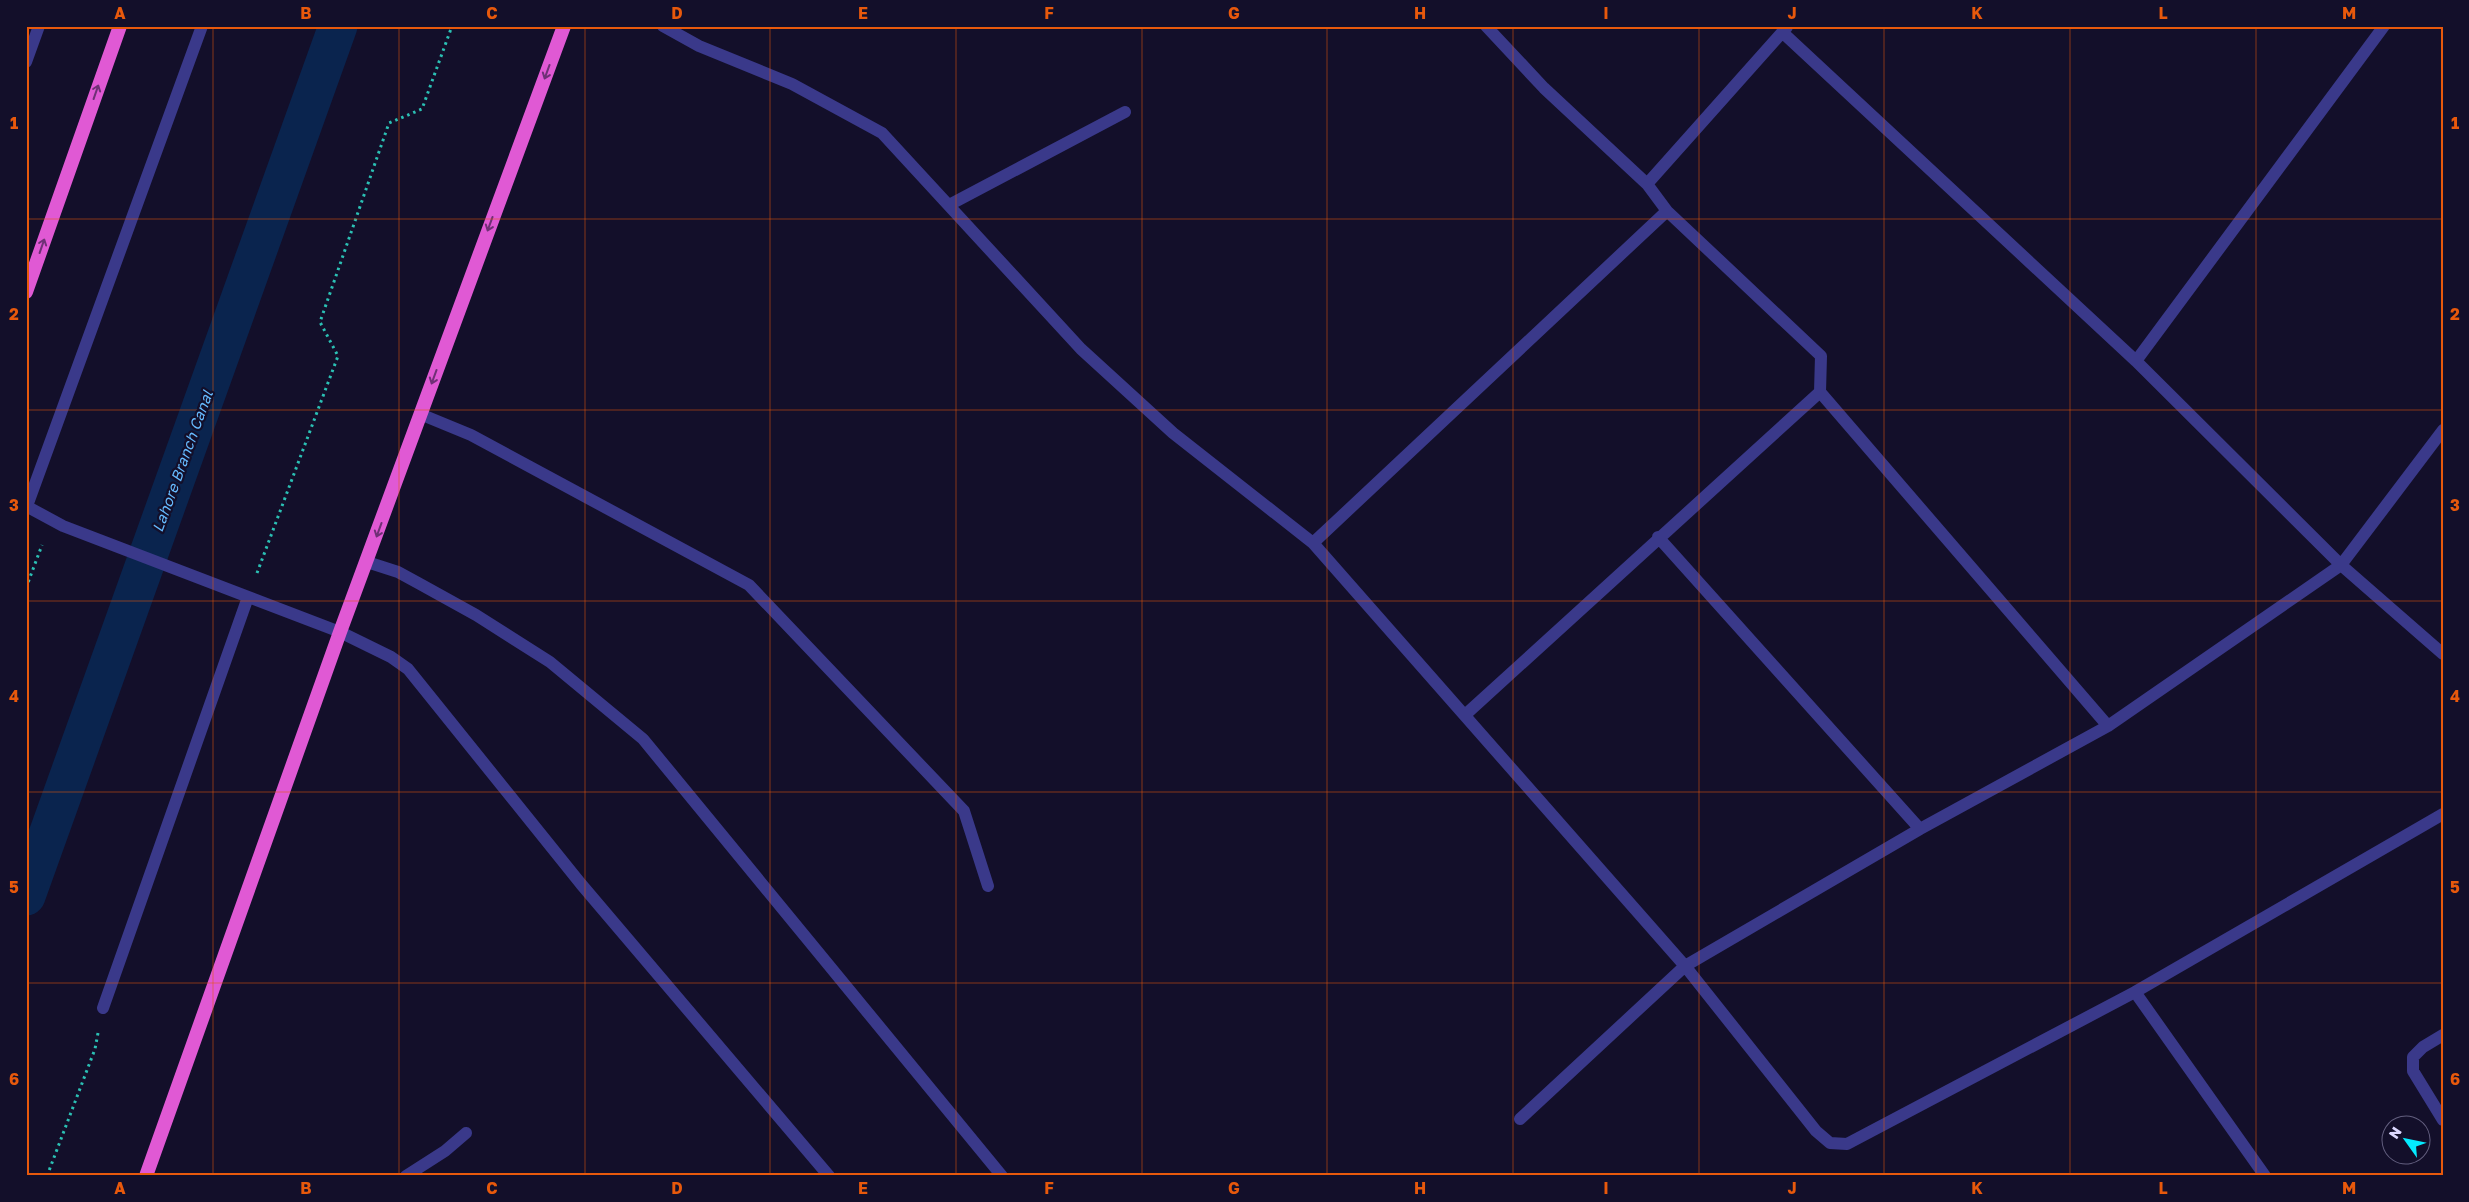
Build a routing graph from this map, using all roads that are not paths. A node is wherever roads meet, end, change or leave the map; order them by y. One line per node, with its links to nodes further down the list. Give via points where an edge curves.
1 (39, 26): 9 (street)
2 (120, 26): 14 (highway, one-way to 2)
3 (202, 26): 19 (street)
4 (564, 26): 17 (highway, one-way to 17)
5 (662, 26): 12 (street, via 699,46 792,84 882,133)
6 (1486, 26): 11 (street, via 1544,88)
7 (2384, 26): 15 (street)
8 (1785, 29): 11 (street); 15 (street)
9 (26, 62)
10 (1125, 112): 12 (street)
11 (1647, 184): 13 (street)
12 (949, 205): 21 (street, via 1088,355 1173,433)
13 (1667, 211): 16 (street, via 1820,356); 21 (street)
14 (26, 292)
15 (2136, 361): 23 (street)
16 (1820, 392): 20 (street); 28 (street)
17 (420, 414): 22 (highway, one-way to 22); 31 (street, via 471,435 748,585 964,811)
18 (2443, 430): 23 (street)
19 (27, 506): 24 (street, via 51,521)
20 (1658, 537): 27 (street); 30 (street)
21 (1314, 544): 27 (street)
22 (367, 562): 25 (highway); 42 (street, via 398,572 420,584 550,662 643,739)
23 (2341, 565): 26 (street); 28 (street)
24 (248, 597): 25 (street); 34 (street)
25 (340, 632): 39 (highway); 41 (street, via 408,669 581,884)
26 (2443, 654)
27 (1465, 715): 32 (street)
28 (2108, 726): 30 (street)
29 (2443, 814): 33 (street)
30 (1920, 828): 32 (street)
31 (988, 886)
32 (1685, 966): 33 (street, via 1816,1131 1830,1143 1847,1144); 36 (street)
33 (2134, 992): 43 (street)
34 (103, 1008)
35 (2443, 1035): 37 (street, via 2422,1047 2413,1057 2413,1071)
36 (1520, 1118)
37 (2443, 1120)
38 (466, 1132): 40 (street, via 445,1151)
39 (146, 1176)
40 (406, 1176)
41 (829, 1176)
42 (1002, 1176)
43 (2265, 1176)

